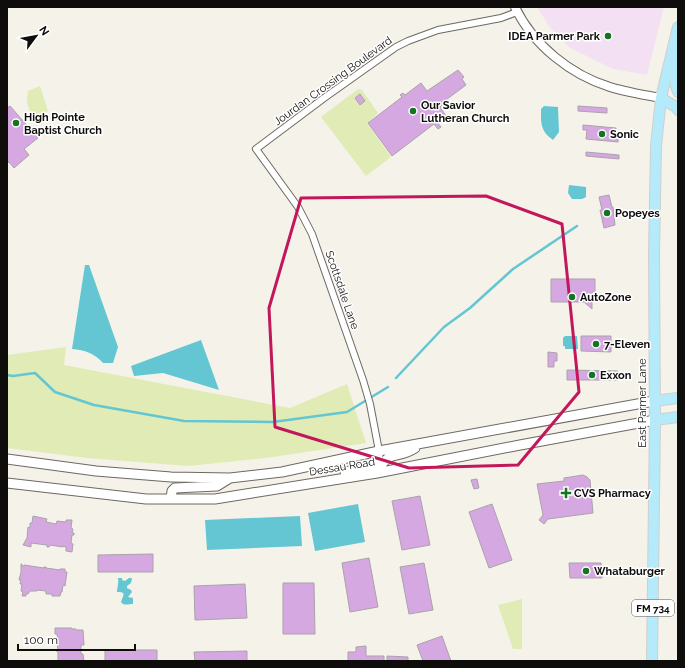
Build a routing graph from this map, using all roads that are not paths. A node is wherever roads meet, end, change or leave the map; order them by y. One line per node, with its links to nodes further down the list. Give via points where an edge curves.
1 (516, 9): 5 (street, via 543,46 571,69 609,87); 7 (street, Jourdan Crossing Boulevard, via 501,18 438,30 396,47)
2 (678, 27): 5 (main road, East Parmer Lane / FM 734)
3 (678, 56): 4 (main road, via 674,78)
4 (678, 92)
5 (661, 98): 6 (main road); 9 (main road, East Parmer Lane / FM 734, via 655,157)
6 (678, 110)
7 (256, 149): 13 (street, Scottsdale Lane, via 298,207 312,234 363,380)
8 (678, 398): 9 (main road, Dessau Road)
9 (654, 401): 11 (main road, East Parmer Lane / FM 734); 12 (main road, Dessau Road)
10 (678, 416): 11 (main road, Dessau Road)
11 (655, 420): 15 (main road, Dessau Road); 20 (main road, East Parmer Lane / FM 734)
12 (422, 443): 13 (main road, Dessau Road); 15 (main road, via 409,452 388,458)
13 (379, 451): 16 (main road, Dessau Road, via 282,472); 17 (main road, via 376,463 367,468 340,473)
14 (9, 461): 16 (main road, Dessau Road, via 171,477)
15 (377, 473): 17 (main road, Dessau Road)
16 (230, 478): 19 (main road, via 217,486 175,488)
17 (330, 480): 19 (main road, Dessau Road, via 215,499)
18 (7, 483): 19 (main road, Dessau Road, via 146,499)
19 (171, 499)
20 (652, 661)

